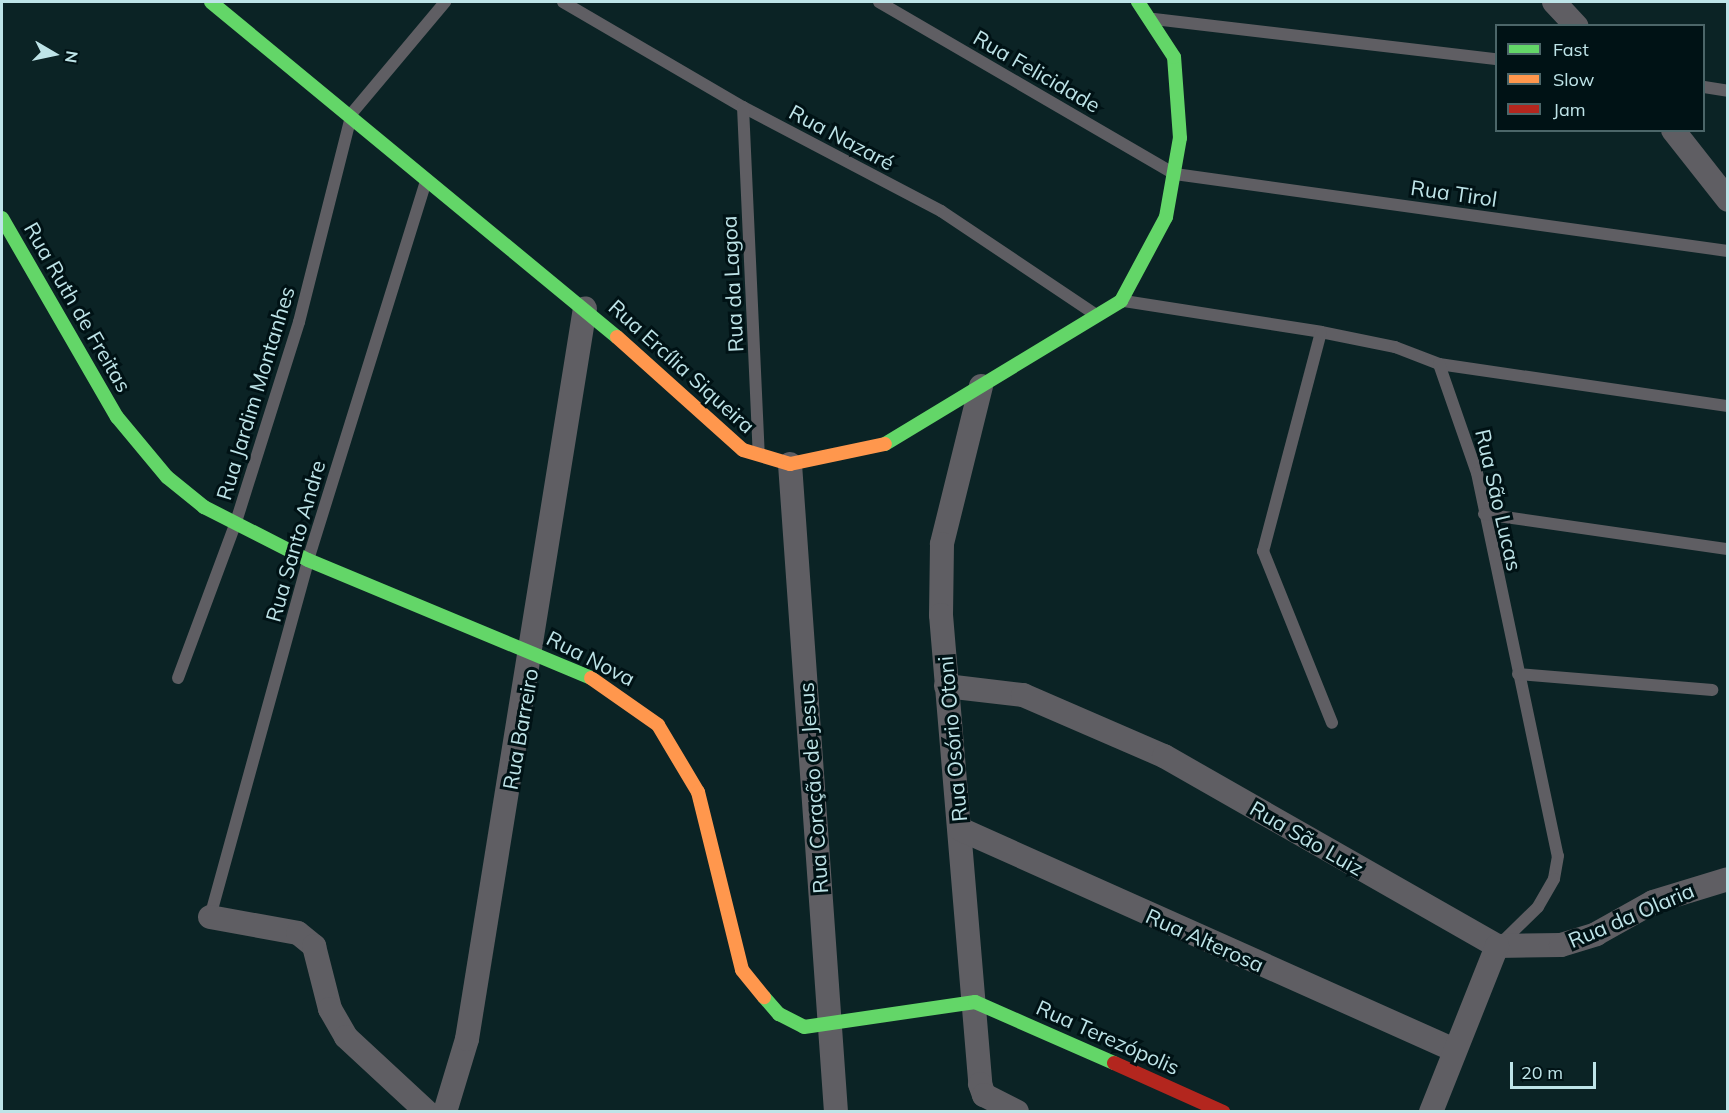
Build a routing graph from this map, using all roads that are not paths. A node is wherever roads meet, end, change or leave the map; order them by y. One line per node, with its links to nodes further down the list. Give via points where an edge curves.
1 (211, 2): 8 (street, Rua Ercília Siqueira)
2 (240, 2): 8 (lane)
3 (445, 2): 15 (lane)
4 (563, 2): 14 (lane, Rua Nazaré)
5 (879, 2): 17 (lane, Rua Felicidade)
6 (1138, 2): 9 (street, Rua Ercília Siqueira)
7 (1554, 2): 10 (street)
8 (227, 15): 15 (street, Rua Ercília Siqueira)
9 (1153, 19): 11 (lane); 17 (street, Rua Ercília Siqueira, via 1174,57 1180,100)
10 (1574, 24)
11 (1495, 59)
12 (1705, 87): 13 (lane)
13 (1728, 91)
14 (743, 107): 24 (lane, Rua Nazaré, via 940,211); 30 (lane, Rua da Lagoa)
15 (352, 113): 18 (street, Rua Ercília Siqueira); 33 (lane, Rua Jardim Montanhes, via 299,322)
16 (1675, 132): 19 (street)
17 (1175, 174): 21 (lane, Rua Tirol); 22 (street, Rua Ercília Siqueira, via 1166,217)
18 (426, 180): 23 (street, Rua Ercília Siqueira); 35 (lane, Rua Santo Andre)
19 (1728, 200)
20 (2, 218): 29 (street, Rua Ruth de Freitas)
21 (1728, 251)
22 (1121, 301): 24 (street, Rua Ercília Siqueira); 25 (lane)
23 (585, 308): 30 (street, Rua Ercília Siqueira); 36 (street, Rua Barreiro)
24 (1098, 316): 27 (street, Rua Ercília Siqueira)
25 (1321, 332): 26 (lane, via 1395,347); 41 (lane, via 1263,551)
26 (1439, 364): 28 (lane); 32 (lane, Rua São Lucas, via 1477,473)
27 (981, 386): 31 (street, Rua Ercília Siqueira, via 886,444 824,461); 39 (street, Rua Osório Otoni, via 942,544)
28 (1728, 406)
29 (117, 417): 33 (street, Rua Nova, via 167,477)
30 (759, 459): 31 (street, Rua Ercília Siqueira)
31 (790, 464): 47 (street, Rua Coração de Jesus)
32 (1484, 514): 34 (lane); 37 (lane, Rua São Lucas)
33 (235, 525): 35 (street, Rua Nova); 38 (lane, Rua Jardim Montanhes)
34 (1728, 549)
35 (308, 560): 36 (street, Rua Nova); 44 (lane, Rua Santo Andre)
36 (533, 651): 47 (street, Rua Nova, via 602,683 657,724 698,792 742,970 779,1014 804,1027); 50 (street, Rua Barreiro, via 467,1039)
37 (1518, 675): 40 (lane); 45 (lane, Rua São Lucas, via 1558,856 1554,879 1538,907)
38 (178, 678)
39 (946, 686): 42 (street, Rua Osório Otoni); 45 (street, Rua São Luiz, via 1023,695 1164,756)
40 (1712, 690)
41 (1332, 723)
42 (960, 829): 46 (street, Rua Osório Otoni); 48 (street, Rua Alterosa)
43 (1728, 879): 45 (street, Rua da Olaria, via 1653,902 1596,934 1561,945)
44 (210, 917): 49 (street, via 298,933 314,946 330,1009 346,1037)
45 (1497, 946): 48 (street)
46 (975, 1002): 47 (street, Rua Nova); 52 (street, Rua Osório Otoni, via 984,1095); 53 (street, Rua Terezópolis)
47 (830, 1026): 51 (street, Rua Coração de Jesus)
48 (1452, 1049): 54 (street)
49 (427, 1112)
50 (446, 1112)
51 (836, 1112)
52 (1017, 1112)
53 (1223, 1112)
54 (1431, 1112)

